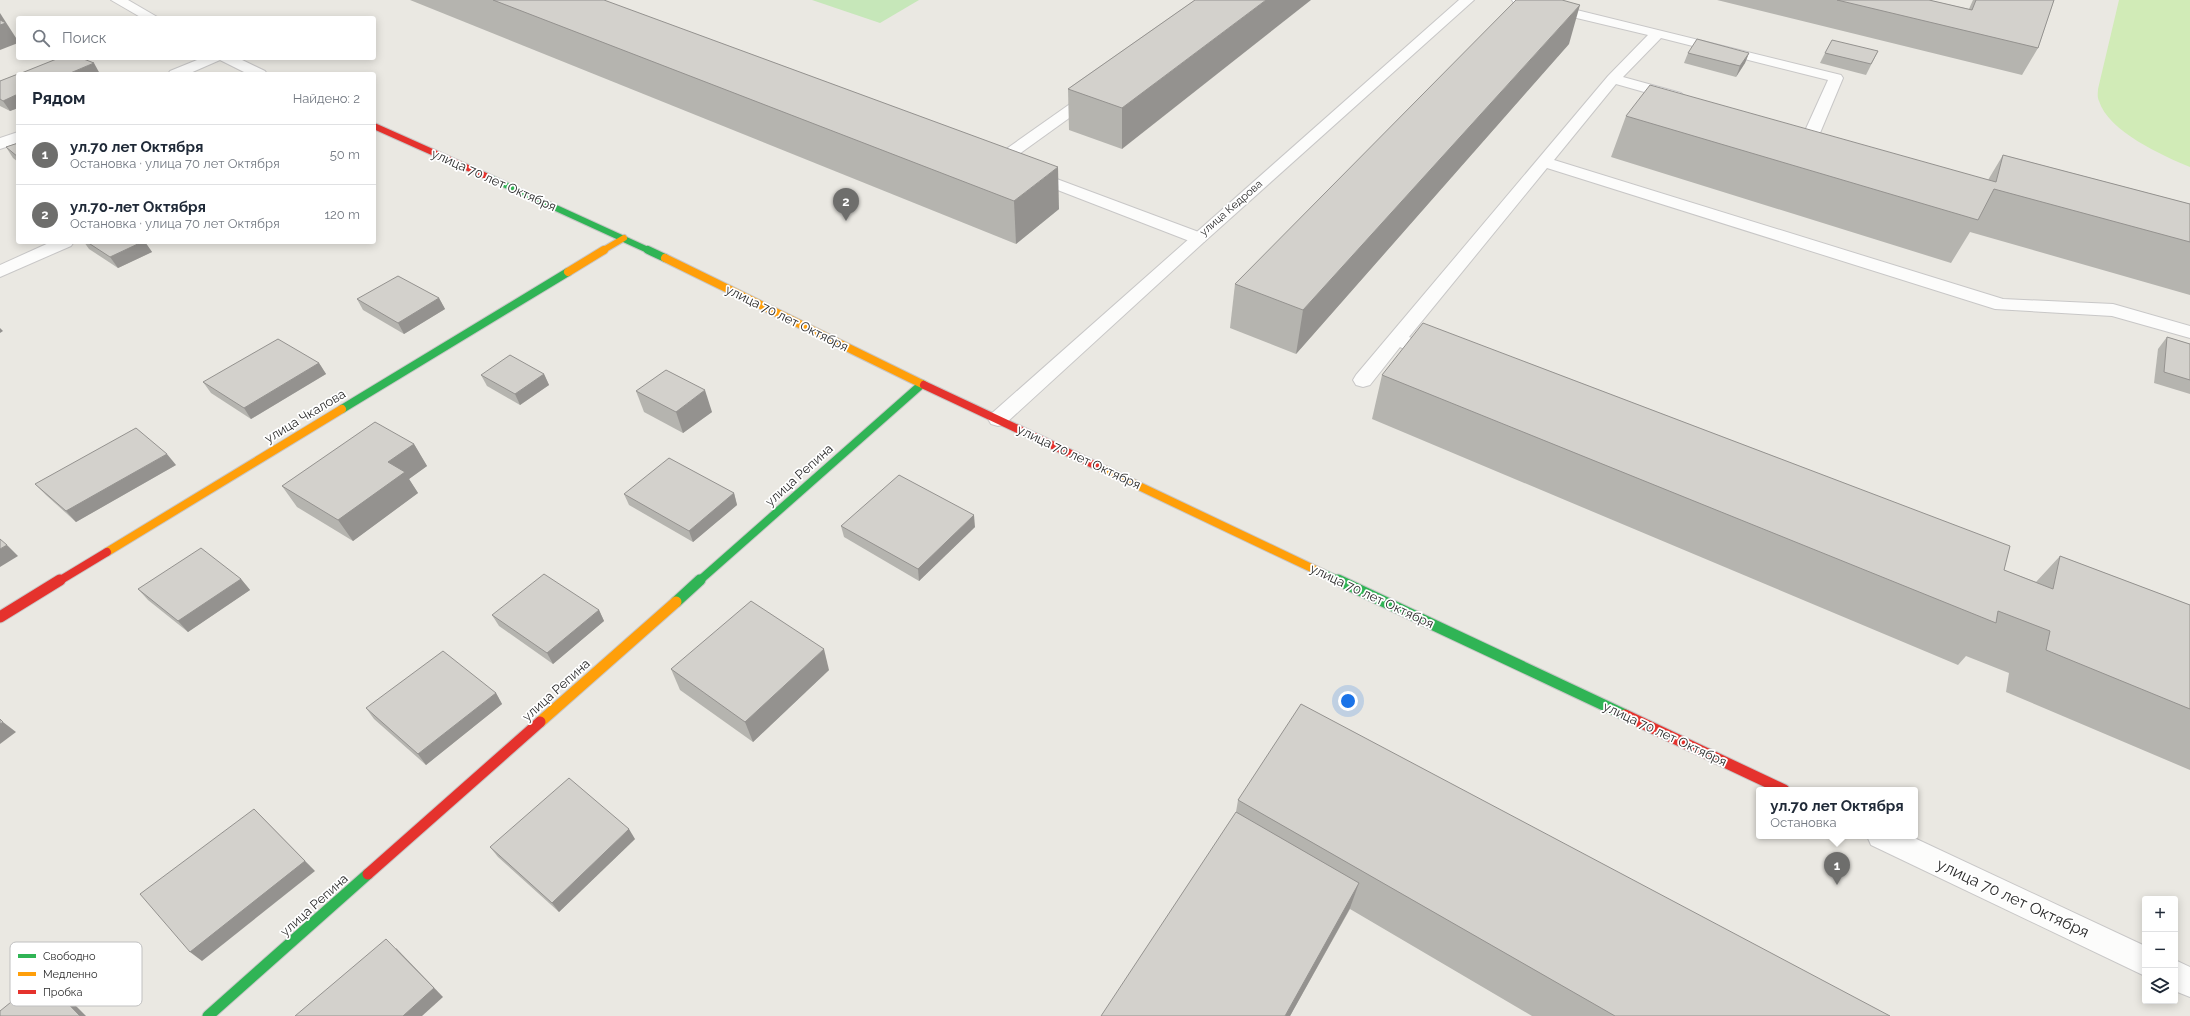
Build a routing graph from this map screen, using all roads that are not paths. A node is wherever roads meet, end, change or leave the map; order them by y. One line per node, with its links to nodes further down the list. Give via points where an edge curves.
1 (118, 0): 4 (street)
2 (1467, 0): 23 (street, улица Кедрова)
3 (1519, 0): 5 (street)
4 (148, 16)
5 (1658, 33): 10 (street); 15 (street, via 1836,78)
6 (210, 60): 8 (street)
7 (230, 60): 9 (street)
8 (180, 72)
9 (256, 72)
10 (1613, 78): 12 (street); 21 (street)
11 (1106, 85): 20 (street)
12 (1690, 100)
13 (376, 127): 22 (street, улица 70 лет Октября)
14 (1797, 129): 15 (street)
15 (1812, 134): 17 (street)
16 (16, 138): 18 (street)
17 (1828, 138)
18 (0, 144)
19 (983, 156): 20 (street)
20 (998, 162): 23 (street)
21 (1544, 162): 26 (street, via 2002,305 2113,310); 27 (street)
22 (624, 238): 30 (street, улица 70 лет Октября); 32 (street, улица Чкалова)
23 (1198, 238): 31 (street, улица Кедрова)
24 (61, 244): 25 (street)
25 (0, 272)
26 (2190, 332)
27 (1397, 339): 28 (street); 29 (street)
28 (1449, 360)
29 (1363, 380)
30 (922, 384): 31 (street, улица 70 лет Октября); 38 (street, улица Репина)
31 (998, 419): 33 (street, улица 70 лет Октября)
32 (0, 617)
33 (1778, 787)
34 (1887, 839): 35 (street, улица 70 лет Октября)
35 (2142, 960)
36 (2178, 976): 37 (street)
37 (2190, 982)
38 (208, 1016)

